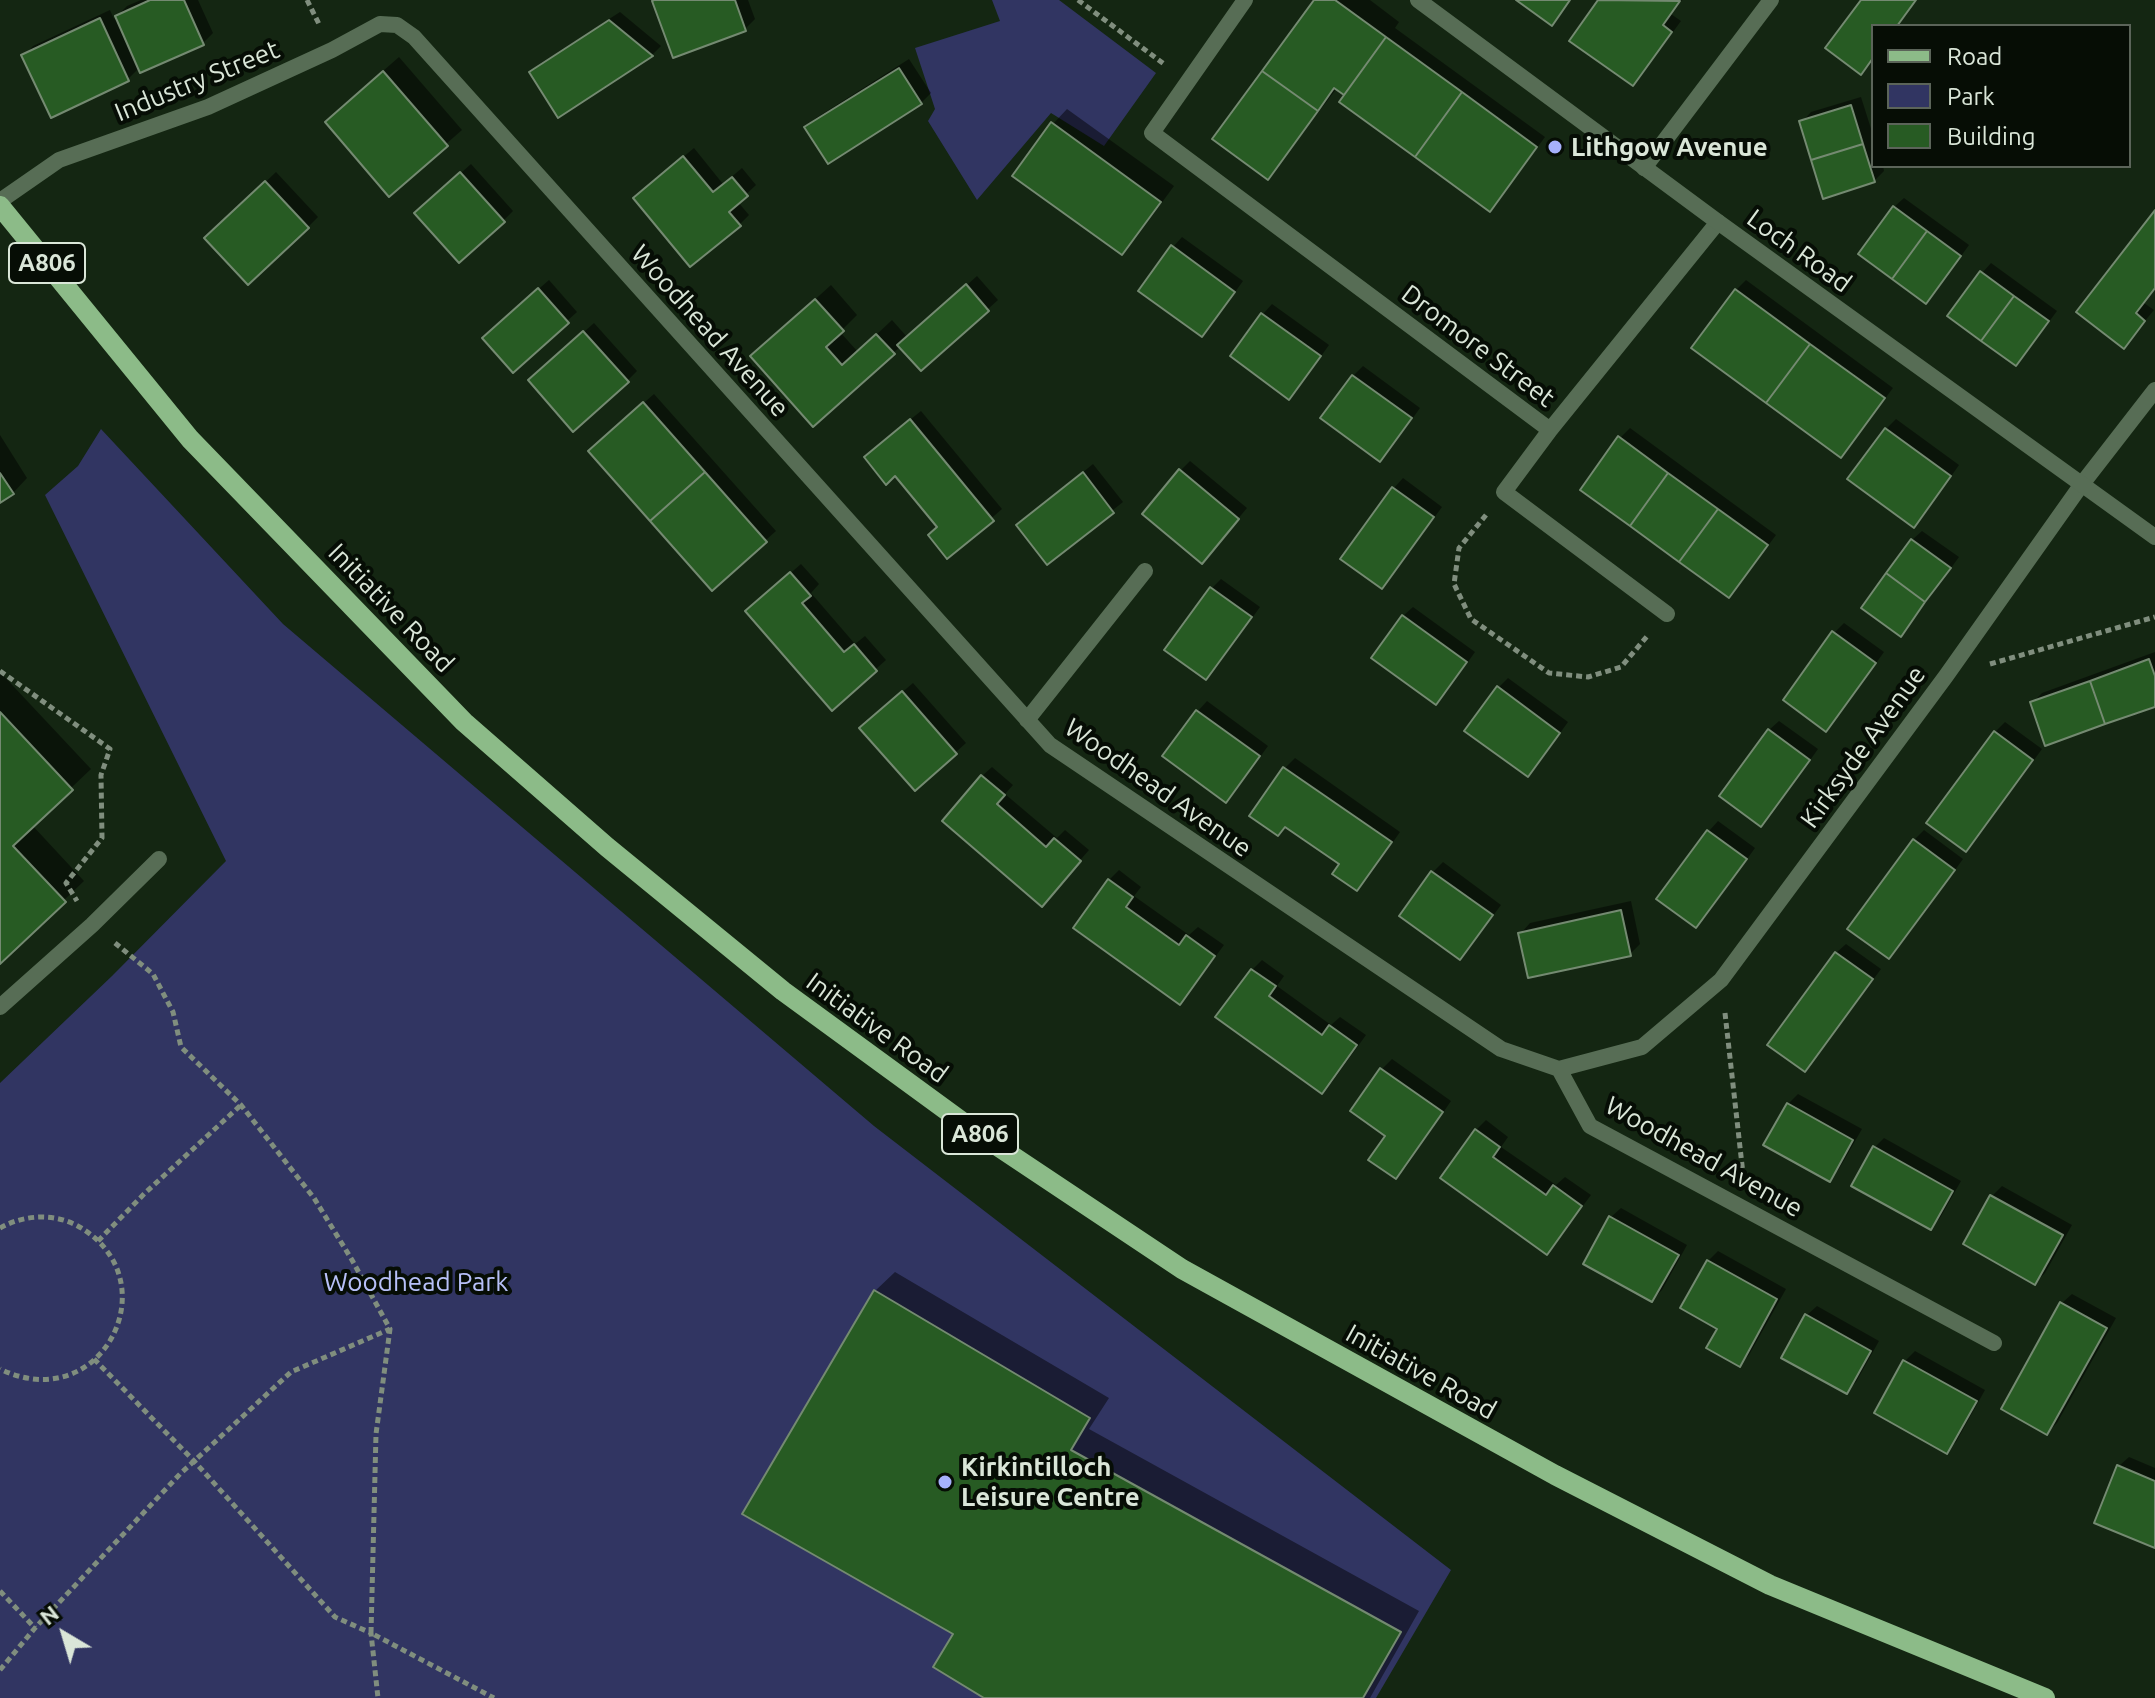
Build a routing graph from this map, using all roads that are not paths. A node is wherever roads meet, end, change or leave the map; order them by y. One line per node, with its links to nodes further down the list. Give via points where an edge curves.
1 (1245, 0): 9 (street, Dromore Street, via 1152,133)
2 (1418, 0): 5 (street, Loch Road)
3 (1771, 0): 5 (street)
4 (414, 37): 6 (street, Industry Street, via 397,25 380,24 208,107 59,160); 14 (street, Woodhead Avenue)
5 (1644, 168): 7 (street, Loch Road)
6 (0, 203): 19 (main road, Initiative Road / A806, via 190,439 464,722 783,991 972,1129 1182,1269 1555,1475 1770,1585)
7 (1718, 222): 9 (street); 10 (street, Loch Road)
8 (2155, 390): 10 (street, Kirksyde Avenue)
9 (1550, 430): 13 (street, Dromore Street, via 1504,492)
10 (2082, 484): 11 (street, Loch Road); 17 (street, Kirksyde Avenue, via 1721,980 1642,1047)
11 (2155, 537)
12 (1145, 571): 14 (street)
13 (1667, 614)
14 (1027, 720): 17 (street, Woodhead Avenue, via 1050,745 1501,1049)
15 (159, 859): 16 (street)
16 (0, 1007)
17 (1559, 1069): 18 (street, Woodhead Avenue, via 1590,1126)
18 (1994, 1343)
19 (2045, 1698)

